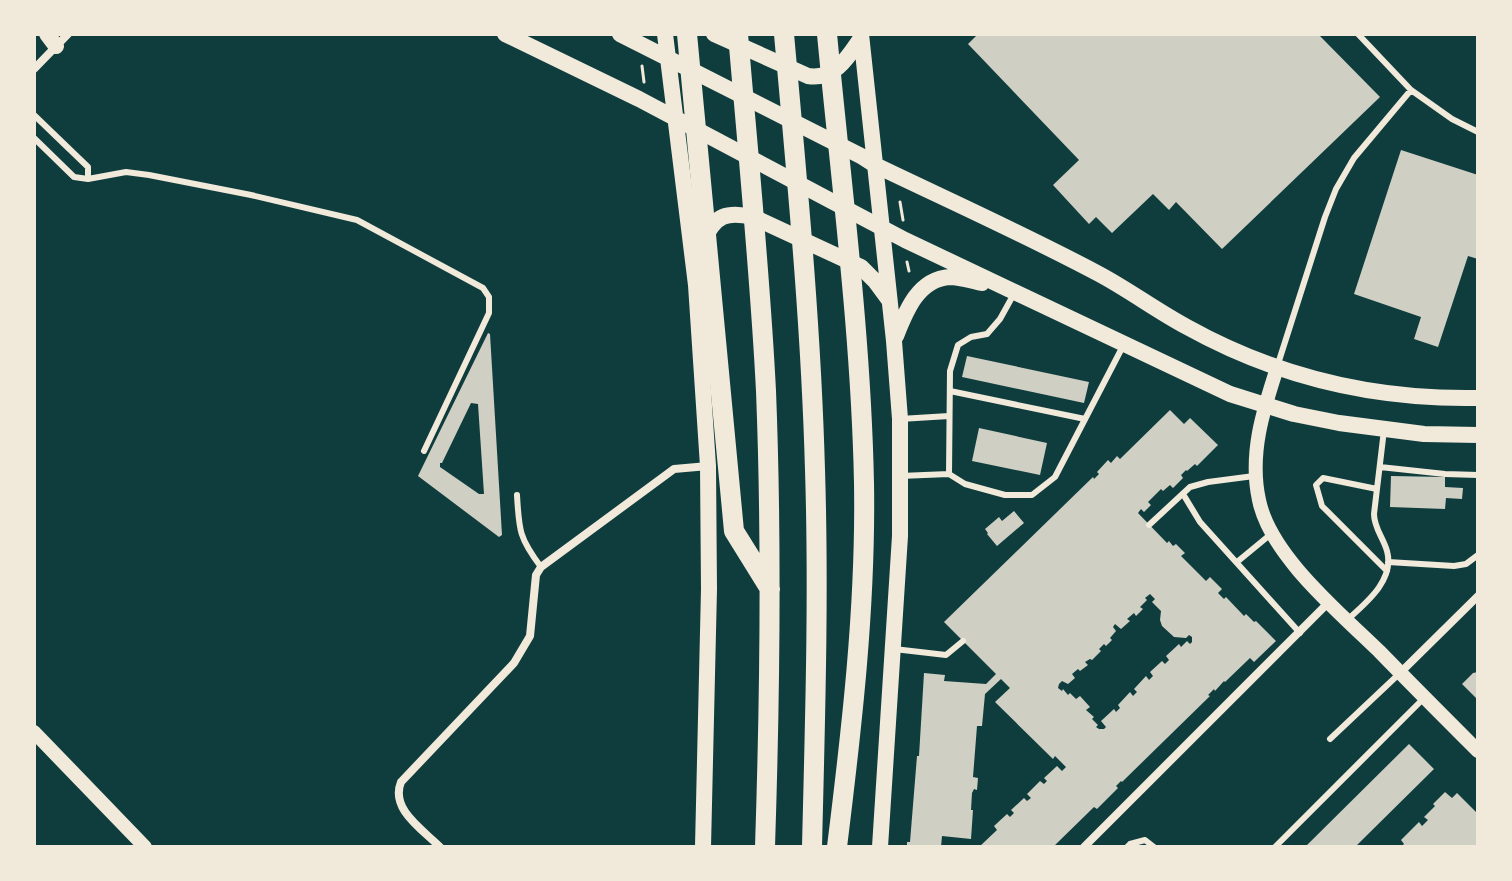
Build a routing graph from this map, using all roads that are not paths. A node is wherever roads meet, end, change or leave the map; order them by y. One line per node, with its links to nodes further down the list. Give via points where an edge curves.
1 (505, 34): 16 (main road)
2 (620, 34): 12 (main road)
3 (665, 34): 12 (main road)
4 (687, 34): 53 (highway, via 734,531)
5 (714, 34): 10 (main road, via 808,76 823,76 843,64)
6 (738, 34): 53 (highway, via 763,331)
7 (784, 34): 69 (highway, via 806,277 815,471)
8 (827, 34): 70 (highway, via 860,386 864,484 857,661)
9 (1358, 34): 14 (lane)
10 (861, 36): 19 (main road)
11 (57, 38): 13 (street)
12 (668, 59): 16 (main road); 19 (main road)
13 (34, 69)
14 (1411, 90): 17 (lane); 27 (lane, via 1354,158 1336,189)
15 (34, 115): 20 (lane, via 88,167)
16 (676, 118): 21 (main road); 22 (main road)
17 (1478, 132)
18 (34, 138): 20 (lane, via 74,177)
19 (868, 161): 21 (main road); 27 (main road, via 1099,274 1186,327)
20 (88, 179): 36 (lane, via 126,172 149,175 357,220 483,288 489,313)
21 (882, 228): 23 (main road); 24 (main road)
22 (696, 285): 24 (main road, via 709,228 737,213 861,267); 37 (main road)
23 (1011, 290): 25 (main road, via 951,277 938,280 913,298); 26 (main road); 28 (lane, via 1000,319 987,334 958,345)
24 (890, 302): 25 (main road)
25 (894, 341): 32 (main road)
26 (1124, 344): 30 (main road); 33 (lane)
27 (1277, 368): 29 (main road, via 1378,393); 30 (street)
28 (950, 391): 31 (lane); 33 (lane)
29 (1478, 398)
30 (1265, 406): 34 (main road); 42 (street)
31 (949, 416): 32 (lane); 39 (lane)
32 (900, 419): 41 (main road)
33 (1085, 419): 39 (lane, via 1055,477 1032,495 1005,495)
34 (1384, 430): 35 (main road); 38 (lane)
35 (1478, 435)
36 (424, 451)
37 (708, 466): 51 (street, via 674,469); 67 (main road)
38 (1380, 467): 40 (lane); 43 (lane)
39 (949, 474): 41 (lane)
40 (1478, 475)
41 (900, 476): 59 (main road)
42 (1255, 476): 44 (lane, via 1208,482); 47 (street)
43 (1377, 489): 50 (lane, via 1374,524); 52 (lane, via 1323,478 1316,485 1322,506)
44 (1183, 494): 46 (lane); 49 (lane, via 1200,522)
45 (517, 495): 51 (lane, via 519,529)
46 (1149, 525)
47 (1272, 534): 49 (lane); 55 (street)
48 (1478, 555): 50 (lane, via 1454,566)
49 (1237, 562): 57 (lane)
50 (1388, 562): 52 (lane)
51 (541, 567): 66 (street, via 530,636 523,649 397,792 402,809)
52 (1387, 571): 56 (lane, via 1376,592)
53 (770, 589): 68 (highway)
54 (1478, 596): 60 (street)
55 (1329, 602): 56 (street); 57 (street)
56 (1347, 620): 60 (street)
57 (1300, 633): 72 (street)
58 (963, 641): 59 (lane, via 946,655)
59 (894, 649): 71 (main road)
60 (1400, 673): 61 (street); 63 (lane)
61 (1424, 698): 64 (street); 75 (lane)
62 (34, 732): 65 (street)
63 (1330, 739)
64 (1478, 751)
65 (145, 847)
66 (440, 847)
67 (703, 847)
68 (765, 847)
69 (812, 847)
70 (837, 847)
71 (880, 847)
72 (1084, 847)
73 (1127, 847): 74 (lane, via 1145,840)
74 (1154, 847)
75 (1275, 847)

